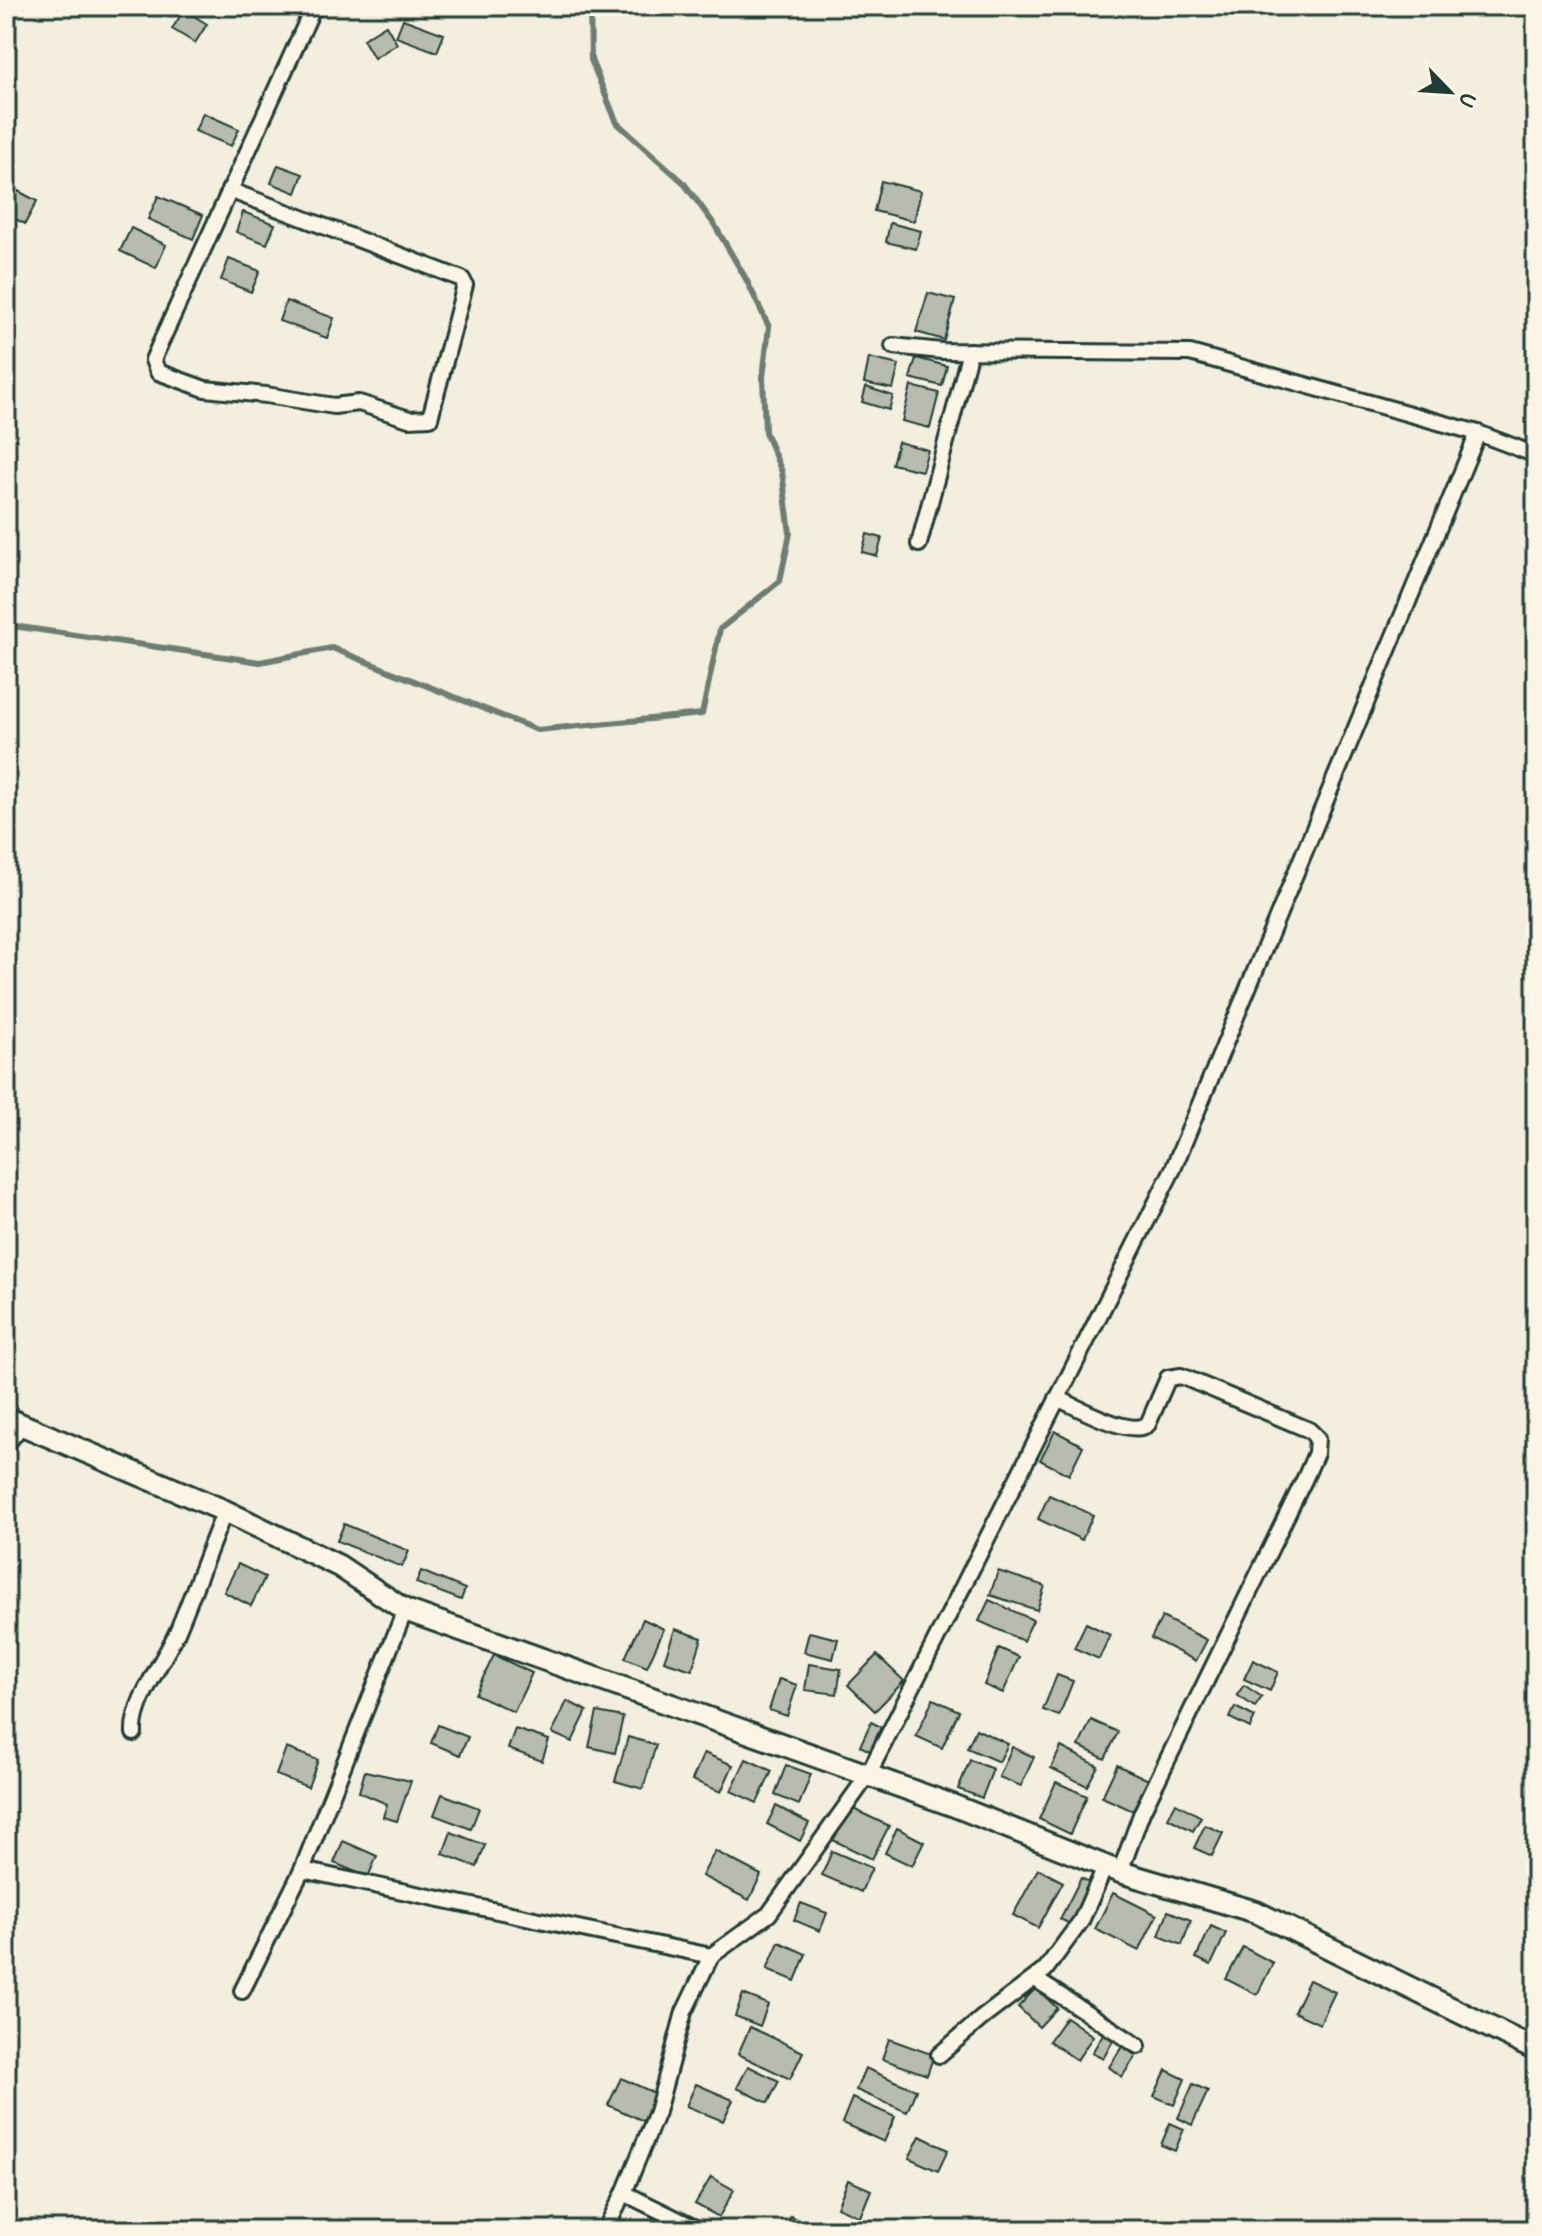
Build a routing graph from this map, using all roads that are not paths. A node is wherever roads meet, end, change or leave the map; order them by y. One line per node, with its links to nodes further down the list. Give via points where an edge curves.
1 (314, 6): 2 (street)
2 (229, 190): 2 (street, via 153,360 158,372 205,389 334,406 359,403 409,419 430,418 465,285 462,279)
3 (893, 346): 4 (street)
4 (970, 351): 5 (street, via 1190,353); 7 (street)
5 (1478, 433): 6 (street); 8 (street, via 1173,1169)
6 (1536, 455)
7 (919, 544)
8 (1057, 1398): 14 (street); 16 (street, via 1127,1428 1142,1429 1168,1378 1181,1376 1317,1438 1306,1476)
9 (14, 1422): 10 (street); 11 (street)
10 (6, 1445)
11 (225, 1511): 12 (street, via 339,1566); 13 (street, via 176,1634 151,1678)
12 (405, 1610): 14 (street); 15 (street)
13 (134, 1733)
14 (868, 1775): 16 (street); 17 (street, via 769,1914)
15 (302, 1870): 17 (street); 19 (street)
16 (1112, 1870): 18 (street, via 1081,1921); 21 (street, via 1256,1912)
17 (711, 1956): 23 (street, via 684,2012 657,2112)
18 (1035, 1979): 20 (street); 22 (street)
19 (242, 1991)
20 (1138, 2046)
21 (1536, 2050)
22 (939, 2055)
23 (624, 2193): 24 (street); 25 (street)
24 (605, 2230)
25 (699, 2230)

